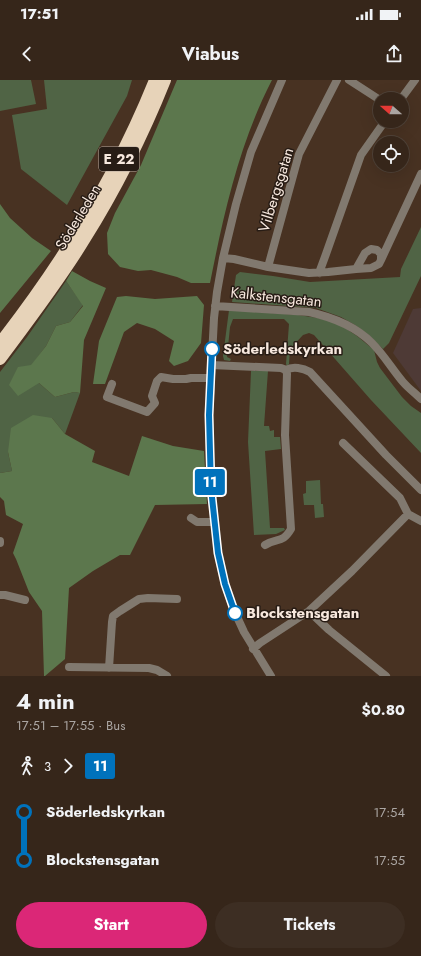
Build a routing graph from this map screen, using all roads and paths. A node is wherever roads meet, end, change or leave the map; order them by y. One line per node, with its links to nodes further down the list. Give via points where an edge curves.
1 (155, 80): 17 (highway, Söderleden / E 22, via 128,142 96,202 54,268)
2 (165, 80): 18 (highway, Söderleden / E 22, via 137,144 98,217 46,296)
3 (282, 80): 11 (street, via 251,152)
4 (337, 80): 13 (street, Vilbergsgatan, via 299,154)
5 (349, 80): 8 (street)
6 (415, 80): 7 (street)
7 (406, 92)
8 (373, 95)
9 (380, 128): 15 (street, via 361,155)
10 (421, 174): 12 (street)
11 (223, 258): 13 (street); 16 (street)
12 (381, 260): 14 (street, via 380,264 371,268); 14 (street, via 381,254 371,249 365,253)
13 (268, 266): 15 (street)
14 (356, 269): 15 (street)
15 (319, 273)
16 (215, 306): 19 (street); 23 (street, Kalkstensgatan, via 309,312 340,321 371,342)
17 (0, 343)
18 (0, 359)
19 (211, 365): 20 (street); 21 (street)
20 (286, 370): 25 (street, via 304,368 310,372); 30 (street, via 285,435 291,529 283,539)
21 (210, 378): 22 (street, via 161,377 152,396 155,403 147,412 107,397); 29 (street, via 209,452)
22 (112, 384)
23 (421, 399)
24 (343, 443): 26 (street, via 400,498)
25 (421, 490)
26 (408, 514): 28 (street); 34 (street)
27 (191, 518): 29 (street, via 197,522)
28 (421, 521)
29 (215, 522): 35 (street, via 225,584 233,608)
30 (265, 544)
31 (0, 595): 33 (street)
32 (177, 599): 37 (street, via 139,599 113,616)
33 (25, 600)
34 (309, 611): 35 (street); 40 (street)
35 (253, 649): 39 (street)
36 (69, 667): 37 (street)
37 (109, 668): 38 (street, via 149,668)
38 (167, 676)
39 (271, 676)
40 (386, 676)

